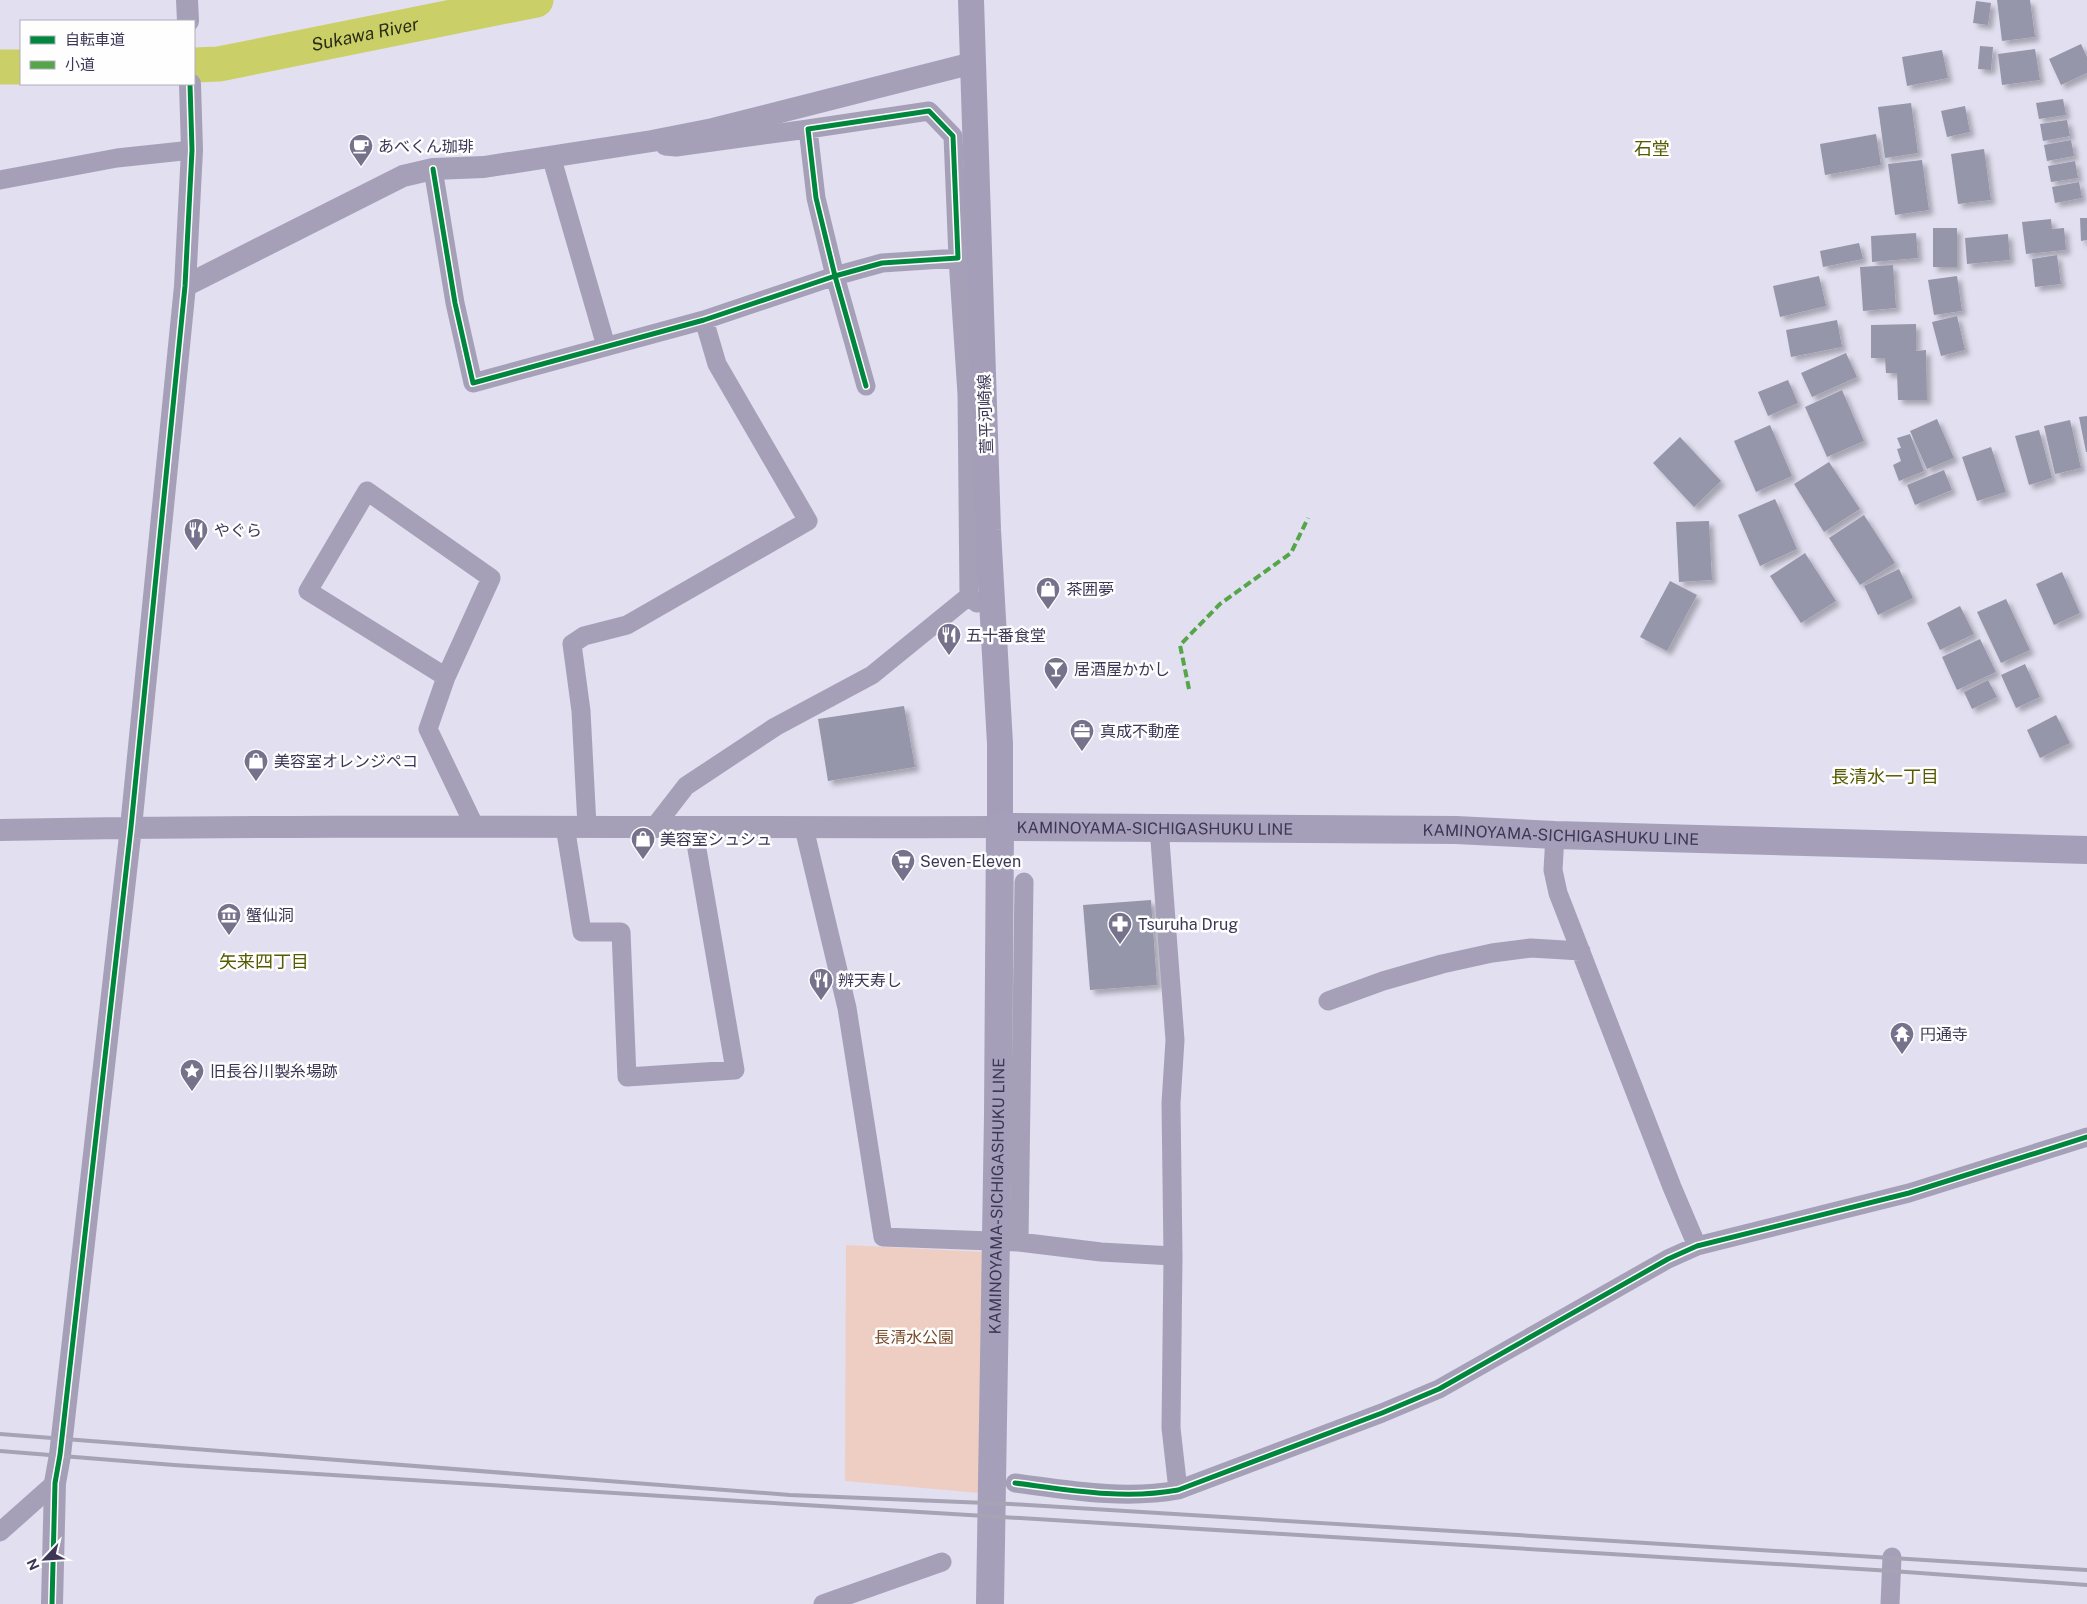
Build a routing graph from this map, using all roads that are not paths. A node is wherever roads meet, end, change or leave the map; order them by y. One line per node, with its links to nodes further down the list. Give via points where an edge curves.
1 (188, 0): 3 (street)
2 (971, 0): 4 (main road, 萱平河崎線)
3 (188, 20)
4 (973, 63): 7 (street, via 713,128); 19 (main road, 萱平河崎線)
5 (190, 85): 8 (street)
6 (808, 129): 7 (street, via 676,147); 12 (street, via 929,111 953,136); 13 (street, via 816,198)
7 (635, 143): 9 (street)
8 (192, 150): 11 (street, via 117,158); 14 (street)
9 (551, 156): 10 (street, via 484,167); 16 (street)
10 (432, 169): 14 (street, via 403,176); 16 (street, via 455,303 473,383)
11 (0, 180)
12 (958, 258): 13 (street, via 882,263); 18 (street, via 967,394)
13 (835, 276): 15 (street); 17 (street)
14 (185, 286): 24 (street)
15 (704, 320): 16 (street); 21 (street, via 717,364 808,521 627,625 584,636 572,644 581,712)
16 (606, 346)
17 (866, 386)
18 (969, 596): 19 (street); 22 (street, via 872,675 775,727 686,786)
19 (993, 614): 26 (main road, 萱平河崎線, via 1000,744)
20 (446, 677): 20 (street, via 491,578 367,491 308,591); 25 (street, via 428,729)
21 (576, 826): 22 (street); 23 (street, via 582,932 621,932 627,1077 735,1070); 25 (street)
22 (655, 826): 23 (street)
23 (693, 826): 28 (street)
24 (131, 827): 25 (street); 29 (street); 39 (street)
25 (475, 827)
26 (1000, 827): 27 (main road, KAMINOYAMA-SICHIGASHUKU LINE); 28 (street); 47 (main road, KAMINOYAMA-SICHIGASHUKU LINE)
27 (1159, 827): 30 (main road, KAMINOYAMA-SICHIGASHUKU LINE, via 1456,830); 38 (street, via 1175,1040 1171,1103)
28 (804, 828): 36 (street, via 847,1008 883,1237)
29 (0, 830)
30 (1555, 835): 31 (main road, KAMINOYAMA-SICHIGASHUKU LINE); 33 (street, via 1553,870 1558,893)
31 (2087, 850)
32 (1024, 882): 36 (street)
33 (1581, 951): 34 (street, via 1531,948 1492,953 1392,979); 37 (street)
34 (1328, 1001)
35 (2087, 1137): 37 (street, via 1909,1193)
36 (1019, 1242): 38 (street, via 1101,1252)
37 (1697, 1246): 41 (street, via 1668,1259 1439,1389)
38 (1173, 1256): 41 (street, via 1171,1428)
39 (55, 1483): 42 (street); 45 (street)
40 (1015, 1483): 41 (street, via 1092,1493 1154,1494)
41 (1178, 1490)
42 (0, 1532)
43 (1892, 1557): 48 (street)
44 (942, 1562): 46 (street)
45 (52, 1604)
46 (823, 1604)
47 (990, 1604)
48 (1890, 1604)

